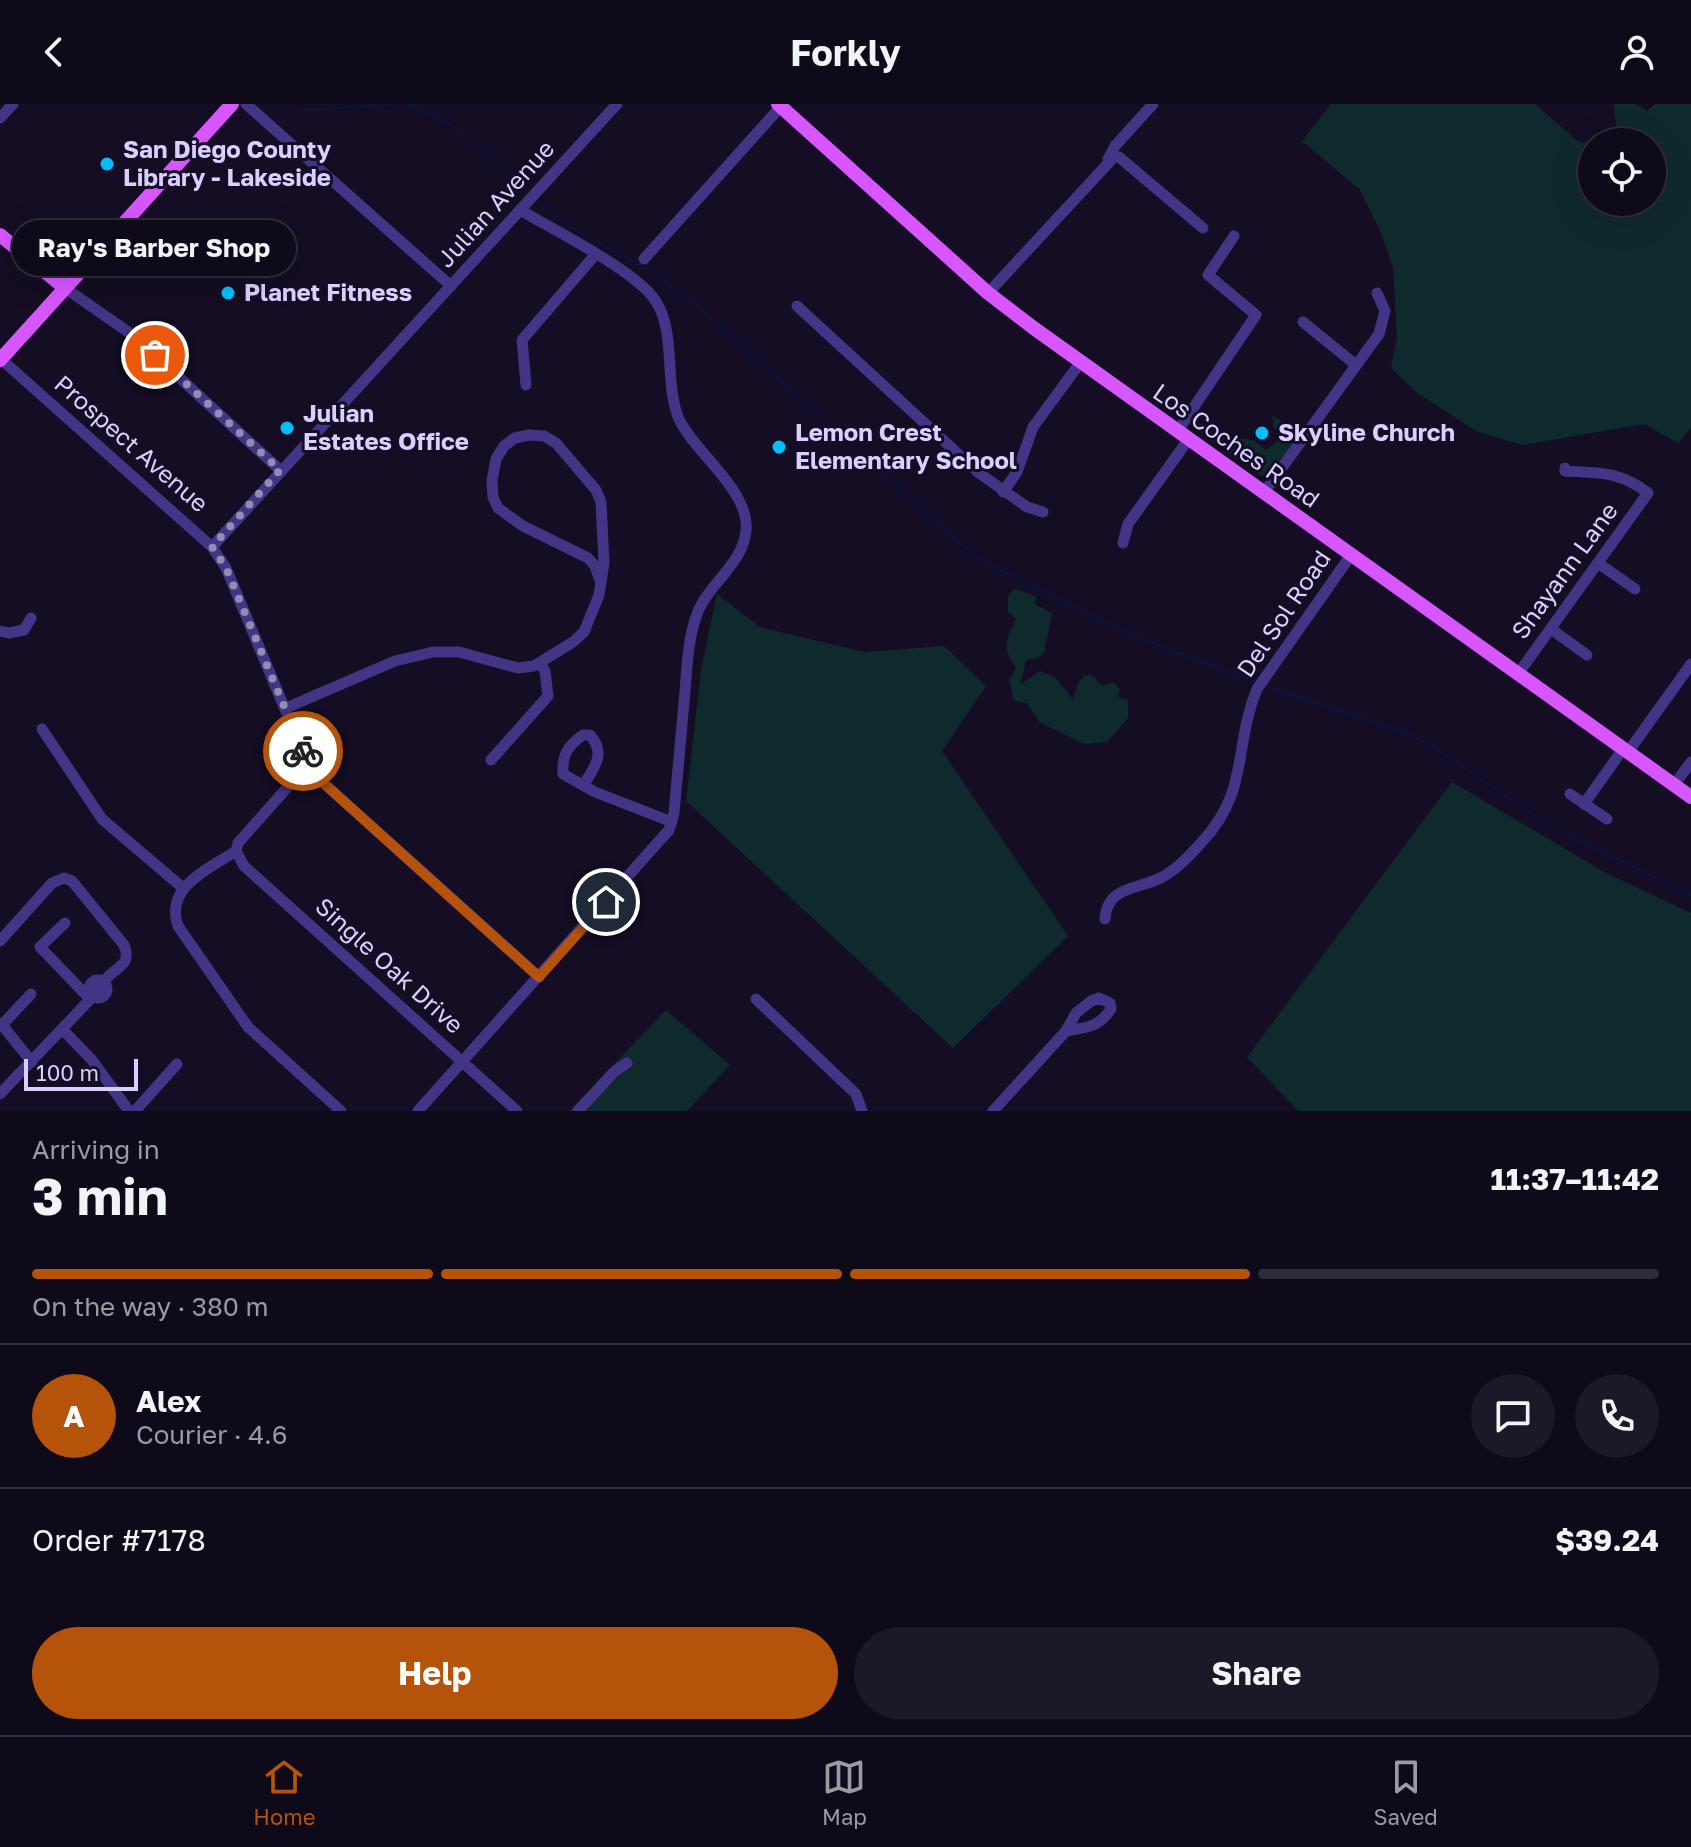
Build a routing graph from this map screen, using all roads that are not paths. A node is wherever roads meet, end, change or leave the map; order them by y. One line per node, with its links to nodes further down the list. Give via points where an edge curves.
1 (13, 104): 7 (street)
2 (232, 104): 16 (main road)
3 (246, 104): 15 (street)
4 (617, 104): 9 (street, Julian Avenue)
5 (1153, 104): 8 (street)
6 (781, 105): 14 (street); 17 (main road, Los Coches Road)
7 (0, 118)
8 (1108, 160): 10 (street, via 1119,157); 17 (street)
9 (520, 210): 13 (street); 15 (street, Julian Avenue)
10 (1203, 228)
11 (0, 235): 16 (main road)
12 (1234, 236): 25 (street, via 1208,275 1256,315)
13 (595, 255): 24 (street, via 522,340); 56 (street, via 636,281 660,307 679,419 739,500 746,520 740,552 707,594 696,618)
14 (644, 259)
15 (451, 286): 27 (street, Julian Avenue)
16 (65, 288): 21 (main road); 27 (street, via 134,336)
17 (988, 293): 22 (main road, Los Coches Road)
18 (1377, 293): 23 (street, via 1384,321)
19 (797, 306): 29 (street)
20 (1303, 322): 23 (street)
21 (1, 360): 32 (street, Prospect Avenue)
22 (1080, 363): 25 (main road, Los Coches Road); 29 (street, via 1033,427 1017,472)
23 (1356, 365): 28 (street)
24 (526, 385)
25 (1183, 436): 28 (main road, Los Coches Road); 31 (street, via 1128,524)
26 (1565, 468): 34 (street, Shayann Lane, via 1619,475 1648,493)
27 (280, 470): 32 (street, Julian Avenue)
28 (1265, 491): 33 (main road, Los Coches Road)
29 (1003, 492): 30 (street)
30 (1043, 512)
31 (1123, 543)
32 (212, 547): 44 (street, Prospect Avenue)
33 (1351, 555): 43 (main road, Los Coches Road); 59 (street, Del Sol Road, via 1257,689 1225,812 1172,871 1119,892)
34 (1598, 563): 36 (street); 38 (street, Shayann Lane)
35 (601, 583): 35 (street, via 601,502 596,490 556,443 544,436 515,438 496,459 492,481 498,508 588,558); 41 (street, via 584,632)
36 (1635, 589)
37 (31, 618): 39 (street, via 24,630)
38 (1551, 629): 40 (street); 43 (street, Shayann Lane)
39 (0, 631)
40 (1587, 655)
41 (540, 663): 44 (street, via 518,668 459,652 433,652 395,661); 47 (street, via 548,696)
42 (1691, 664): 46 (street)
43 (1518, 674): 46 (main road, Los Coches Road)
44 (286, 708): 49 (street, Prospect Avenue)
45 (42, 729): 58 (street, via 102,819)
46 (1625, 751): 51 (main road, Los Coches Road); 54 (street)
47 (491, 760)
48 (1691, 762): 51 (street)
49 (308, 764): 57 (street); 62 (street, Prospect Avenue)
50 (584, 784): 56 (street)
51 (1674, 785): 53 (main road, Los Coches Road)
52 (1570, 794): 54 (street)
53 (1691, 797)
54 (1584, 804): 55 (street)
55 (1607, 819)
56 (672, 822): 62 (street, via 661,841)
57 (236, 851): 58 (street); 69 (street, Single Oak Drive, via 244,866)
58 (183, 888): 74 (street, via 175,905 178,926 232,1006 248,1027)
59 (1105, 919)
60 (65, 923): 63 (street, via 40,947)
61 (0, 941): 63 (street, via 52,883 68,878 127,950 124,965)
62 (539, 977): 69 (street)
63 (97, 992): 66 (street)
64 (31, 994): 68 (street, via 2,1025)
65 (756, 999): 78 (street, via 856,1094)
66 (62, 1029): 68 (street); 73 (street)
67 (1066, 1031): 79 (street)
68 (32, 1062): 72 (street)
69 (462, 1063): 75 (street); 76 (street, Single Oak Drive)
70 (627, 1063): 77 (street)
71 (177, 1064): 73 (street)
72 (2, 1088)
73 (132, 1111)
74 (341, 1111)
75 (418, 1111)
76 (517, 1111)
77 (578, 1111)
78 (862, 1111)
79 (993, 1111)

